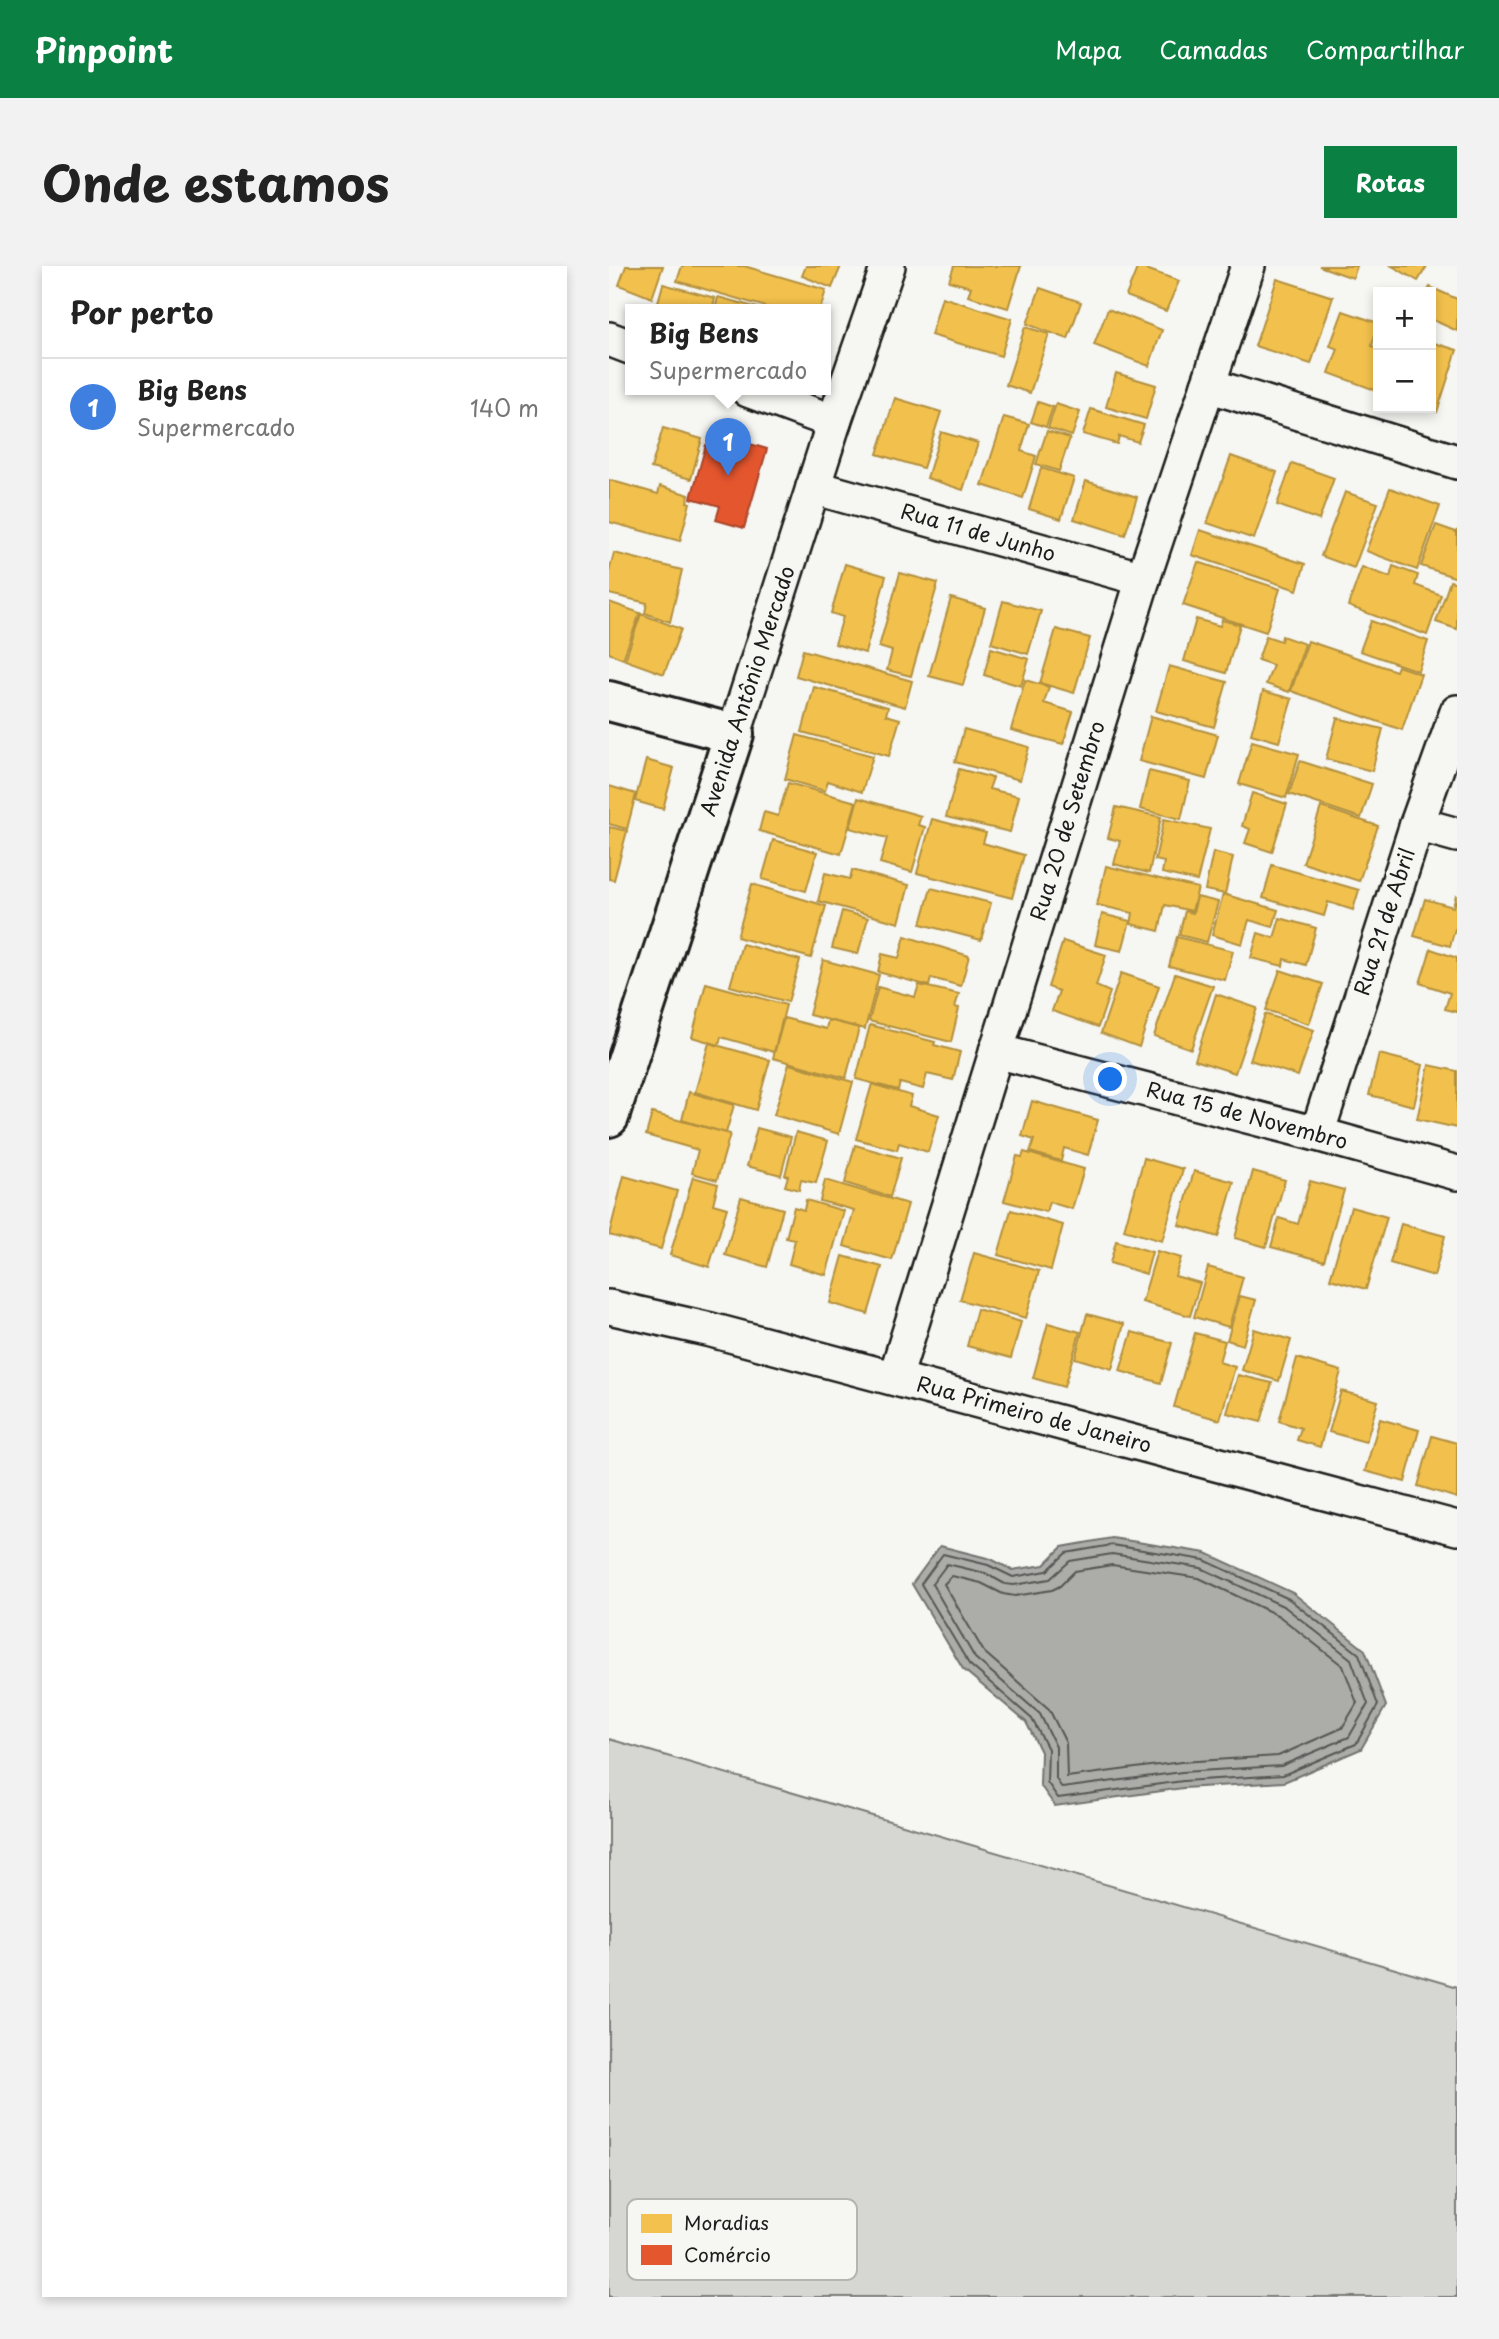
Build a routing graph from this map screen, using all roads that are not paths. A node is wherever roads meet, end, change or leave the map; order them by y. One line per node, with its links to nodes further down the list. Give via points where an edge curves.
1 (888, 266): 5 (street, Avenida Antônio Mercado)
2 (1248, 266): 3 (street, Rua 20 de Setembro)
3 (1208, 385): 6 (street); 8 (street, Rua 20 de Setembro)
4 (761, 395): 5 (street)
5 (834, 422): 7 (street, Avenida Antônio Mercado)
6 (1457, 462)
7 (813, 487): 8 (street, Rua 11 de Junho); 11 (street, Avenida Antônio Mercado)
8 (1143, 579): 14 (street, Rua 20 de Setembro)
9 (609, 701): 11 (street)
10 (1457, 712): 12 (street, Rua 21 de Abril)
11 (734, 734): 15 (street, Avenida Antônio Mercado)
12 (1417, 824): 13 (street); 16 (street, Rua 21 de Abril)
13 (1457, 835)
14 (996, 1051): 16 (street, Rua 15 de Novembro); 19 (street, Rua 20 de Setembro)
15 (609, 1117)
16 (1317, 1134): 17 (street, Rua 15 de Novembro)
17 (1457, 1173)
18 (609, 1307): 19 (street, Rua Primeiro de Janeiro)
19 (895, 1378): 20 (street, Rua Primeiro de Janeiro)
20 (1457, 1528)

